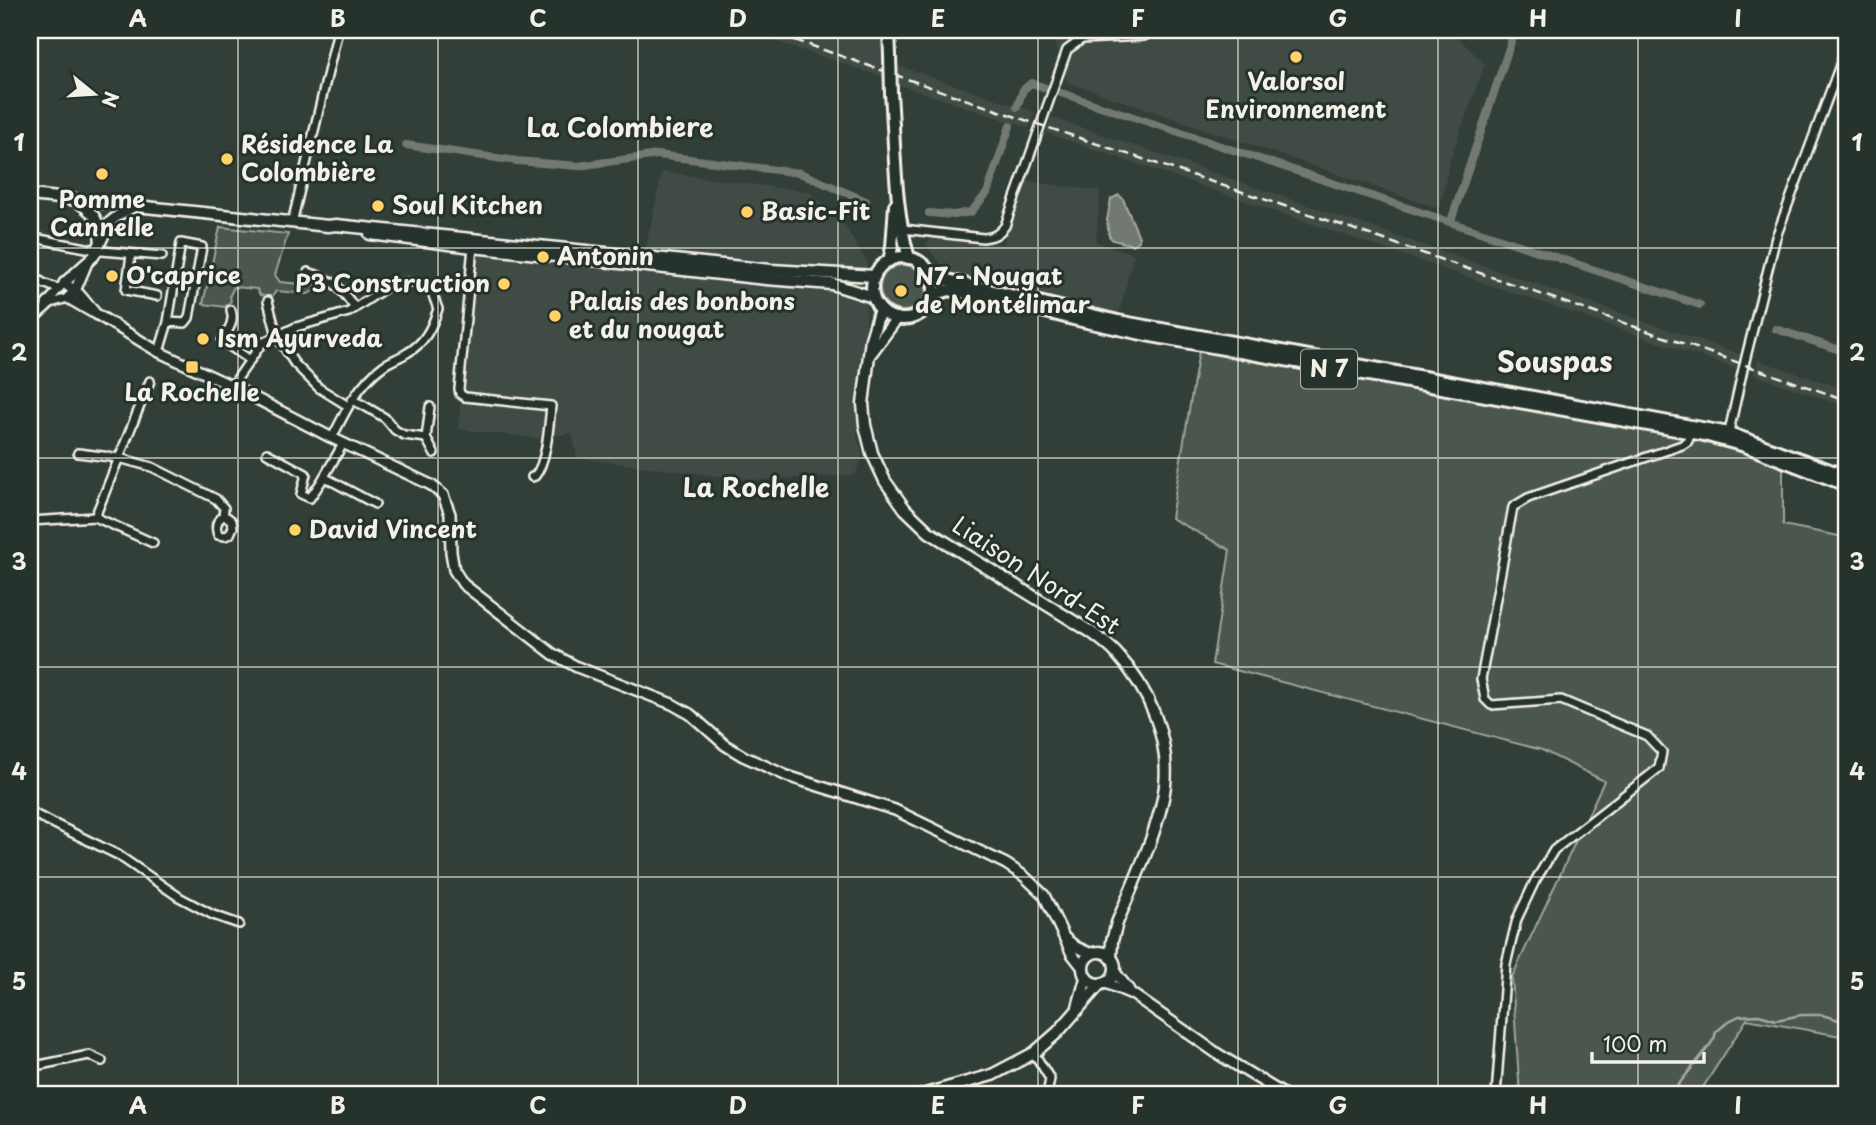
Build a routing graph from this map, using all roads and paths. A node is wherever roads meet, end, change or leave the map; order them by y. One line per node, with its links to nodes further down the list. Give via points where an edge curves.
1 (338, 30): 13 (street)
2 (888, 30): 6 (main road, bridge)
3 (1155, 30): 4 (street); 15 (street, via 1144,36 1082,39 1067,50 999,234 983,238)
4 (1172, 30)
5 (1846, 49): 54 (street, via 1776,237)
6 (897, 174): 15 (main road); 22 (main road)
7 (30, 195): 8 (main road)
8 (71, 199): 9 (main road); 11 (street)
9 (106, 203): 10 (main road); 11 (street); 12 (street)
10 (135, 206): 12 (street); 13 (main road)
11 (96, 216): 17 (street)
12 (110, 222): 17 (street)
13 (292, 223): 14 (main road)
14 (328, 226): 18 (main road); 26 (main road)
15 (903, 229): 21 (main road)
16 (34, 238): 17 (street)
17 (99, 245): 19 (street); 23 (street)
18 (472, 247): 33 (main road, via 832,284); 64 (street, via 460,394 551,406 539,471)
19 (131, 255): 20 (street); 32 (street, via 126,290)
20 (162, 256)
21 (909, 258): 22 (main road); 27 (main road)
22 (889, 261): 26 (main road)
23 (87, 263): 29 (street); 30 (street)
24 (308, 272): 37 (street, via 335,283)
25 (30, 274): 28 (street)
26 (875, 276): 33 (main road)
27 (932, 276): 31 (main road); 53 (main road, N 7, via 1118,321)
28 (43, 283): 29 (street); 34 (street)
29 (61, 286): 30 (street); 34 (street)
30 (75, 291): 35 (street); 41 (street)
31 (933, 295): 42 (main road, via 920,314); 53 (main road, N 7, via 950,290 1151,336)
32 (157, 296)
33 (873, 297): 39 (main road)
34 (50, 298): 38 (street)
35 (68, 298): 38 (street); 41 (street)
36 (268, 301): 45 (street)
37 (355, 308): 45 (street); 51 (street, via 391,284 412,282 431,290 438,309 430,333 410,352 383,366)
38 (42, 309): 44 (street)
39 (880, 309): 42 (main road); 47 (main road, Liaison Nord-Est)
40 (231, 310): 48 (street, via 233,322 222,341)
41 (96, 314): 46 (street)
42 (897, 318): 47 (main road)
43 (168, 321): 43 (street, via 185,323 189,318 202,247 181,243); 46 (street)
44 (30, 322)
45 (277, 336): 48 (street, via 262,343); 51 (street, via 294,363 319,388)
46 (159, 352): 50 (street)
47 (869, 356): 73 (main road, Liaison Nord-Est, via 865,425 885,481 905,509 929,532 1115,651 1140,684 1157,718 1164,752 1163,797)
48 (250, 360): 50 (street)
49 (150, 381): 61 (street)
50 (232, 386): 55 (street)
51 (350, 403): 55 (street); 56 (street, via 385,418 404,435)
52 (430, 407): 56 (street)
53 (1691, 429): 54 (main road, N 7); 89 (street, via 1682,445 1513,507 1481,679 1485,698 1491,705 1561,700 1647,736 1661,752 1659,768 1554,850 1535,881 1517,919 1506,964)
54 (1728, 436): 63 (main road, N 7); 66 (main road, N 7)
55 (332, 438): 57 (street)
56 (426, 438): 60 (street)
57 (343, 444): 65 (street); 75 (street, via 443,495 450,514 454,570 463,584 553,654 690,714 743,756 787,776 895,810 1006,864 1044,895)
58 (78, 453): 61 (street)
59 (267, 453): 62 (street)
60 (434, 453)
61 (119, 458): 68 (street, via 165,473 215,499 224,508); 69 (street)
62 (306, 474): 65 (street); 65 (street, via 301,494 310,498)
63 (1846, 476)
64 (532, 477)
65 (323, 479): 67 (street)
66 (1846, 485)
67 (375, 504)
68 (223, 516): 68 (street, via 233,527 225,536 218,535 216,529)
69 (95, 517): 70 (street); 71 (street)
70 (30, 521)
71 (153, 542)
72 (30, 812): 74 (street, via 118,855 180,897)
73 (1117, 923): 76 (main road, Liaison Nord-Est); 77 (main road, Liaison Nord-Est)
74 (239, 925)
75 (1064, 938): 76 (street); 79 (street)
76 (1095, 953): 77 (main road); 79 (main road, via 1085,960)
77 (1111, 957): 78 (main road)
78 (1115, 972): 80 (main road); 81 (street)
79 (1085, 973): 80 (main road, via 1092,983); 82 (main road)
80 (1103, 984): 81 (street); 82 (main road)
81 (1132, 994): 88 (street)
82 (1077, 1010): 83 (main road)
83 (1034, 1053): 86 (main road, via 992,1075); 87 (street, via 1049,1079)
84 (102, 1060): 85 (street, via 89,1055)
85 (30, 1067)
86 (922, 1095)
87 (1047, 1095)
88 (1285, 1095)
89 (1496, 1095)

